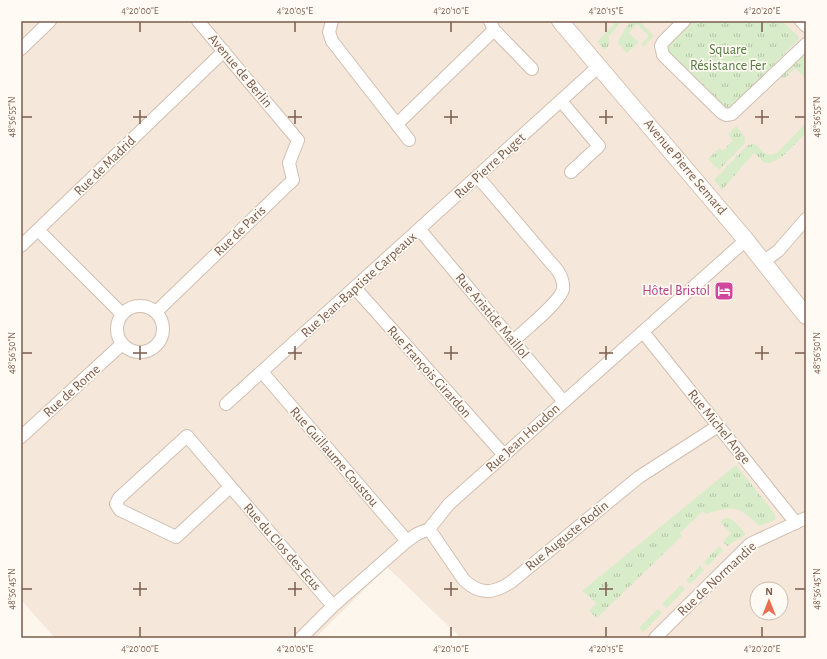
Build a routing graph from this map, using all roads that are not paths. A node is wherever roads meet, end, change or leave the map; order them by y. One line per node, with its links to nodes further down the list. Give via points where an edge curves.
1 (50, 21): 10 (street)
2 (198, 21): 11 (street, Avenue de Berlin)
3 (332, 21): 15 (street, via 329,32 332,41)
4 (560, 21): 12 (main road, Avenue Pierre Semard)
5 (684, 21): 9 (street, via 663,42 663,55 726,115 732,114)
6 (801, 21): 8 (street)
7 (492, 26): 13 (street); 15 (street)
8 (806, 26)
9 (806, 44)
10 (21, 49)
11 (224, 51): 16 (street, Avenue de Berlin); 21 (street, Rue de Madrid)
12 (599, 66): 14 (street, Rue Pierre Puget); 23 (main road, Avenue Pierre Semard)
13 (532, 70)
14 (561, 101): 18 (street, via 599,146); 19 (street, Rue Pierre Puget)
15 (397, 124): 17 (street)
16 (298, 140): 27 (street, Rue de Paris, via 289,163 294,180)
17 (409, 140)
18 (571, 172)
19 (478, 176): 22 (street, Rue Pierre Puget); 31 (street, via 558,271 562,280 563,289 558,298)
20 (806, 219): 25 (street, via 778,251)
21 (38, 230): 24 (street, Rue de Madrid); 28 (street)
22 (420, 230): 26 (street, Rue Jean-Baptiste Carpeaux); 31 (street, Rue Aristide Maillol)
23 (746, 240): 25 (main road, Avenue Pierre Semard); 30 (street, Rue Jean Houdon)
24 (21, 246)
25 (763, 262): 29 (main road, Avenue Pierre Semard)
26 (355, 288): 33 (street, Rue Jean-Baptiste Carpeaux); 38 (street, Rue François Girardon)
27 (156, 312): 28 (street, via 149,307 137,306); 32 (street, via 162,322 163,331 154,347 137,352)
28 (122, 314): 32 (street, via 116,330)
29 (806, 316)
30 (643, 332): 34 (street, Rue Jean Houdon); 36 (street, Rue Michel Ange)
31 (513, 340): 34 (street, Rue Aristide Maillol)
32 (122, 344): 37 (street, Rue de Rome)
33 (262, 372): 35 (street, Rue Jean-Baptiste Carpeaux); 42 (street, Rue Guillaume Coustou)
34 (564, 402): 38 (street, Rue Jean Houdon)
35 (226, 404)
36 (718, 426): 40 (street, Rue Michel Ange); 41 (street, Rue Auguste Rodin, via 639,477 511,582 495,591 480,591 471,587)
37 (21, 437)
38 (504, 455): 41 (street, Rue Jean Houdon, via 449,504)
39 (230, 487): 39 (street, Rue du Clos des Ecus, via 176,537 120,510 116,504 119,498 187,436); 43 (street, Rue du Clos des Ecus)
40 (801, 521): 45 (street, Rue de Normandie, via 750,544)
41 (429, 529): 42 (street, Rue Jean Houdon)
42 (407, 541): 43 (street, Rue Jean Houdon)
43 (333, 606): 44 (street, Rue Jean Houdon)
44 (301, 638)
45 (654, 638)

